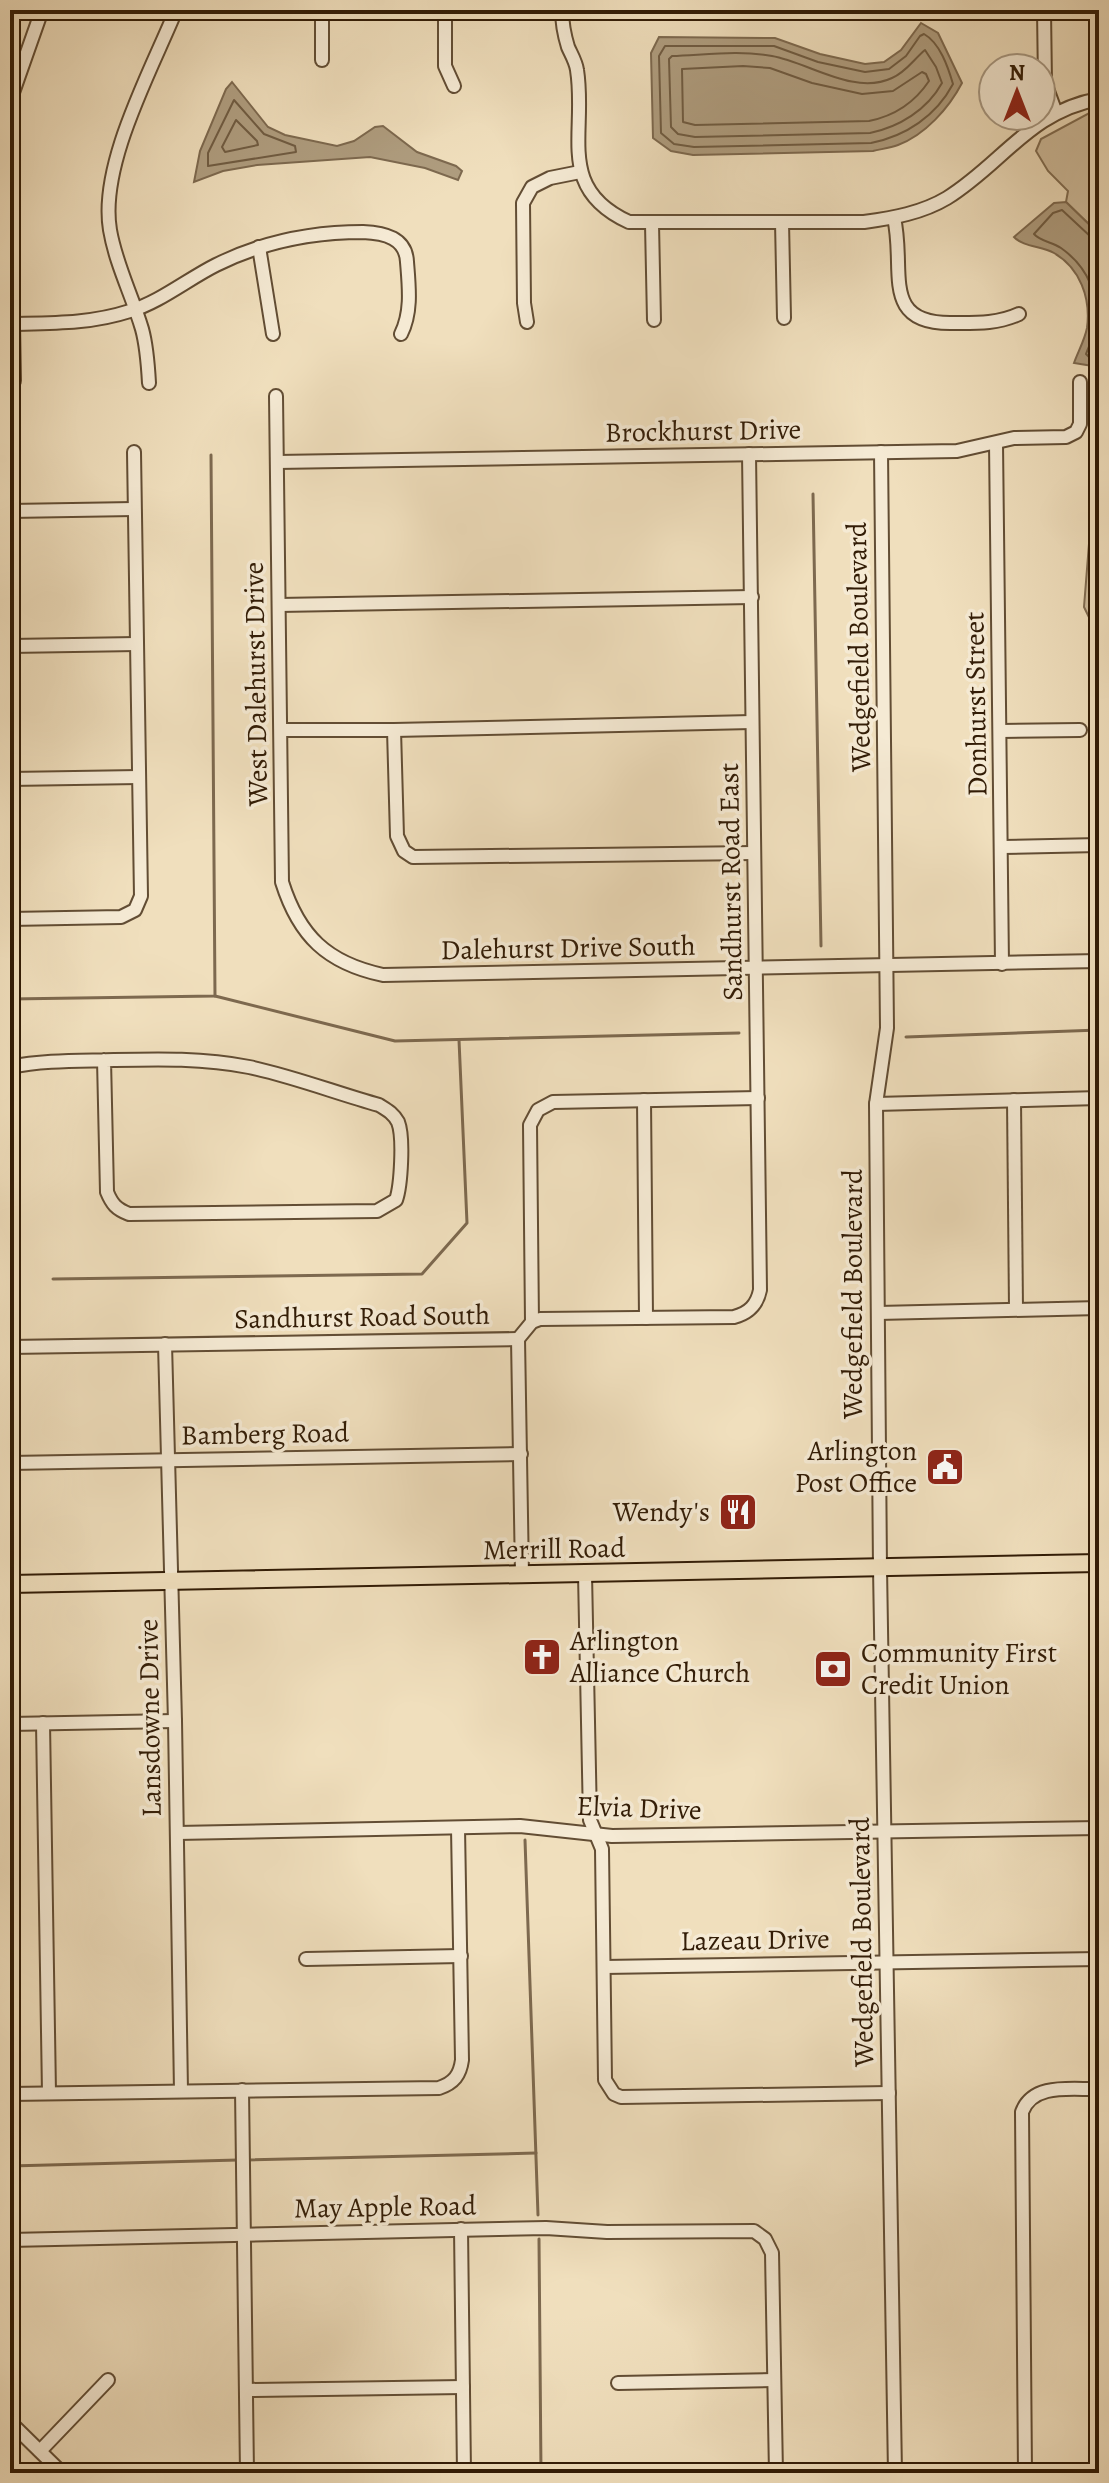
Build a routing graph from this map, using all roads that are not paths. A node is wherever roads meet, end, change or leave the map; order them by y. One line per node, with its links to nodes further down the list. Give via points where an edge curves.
1 (42, 10): 11 (street)
2 (176, 10): 19 (street, via 128,125 109,196 117,264)
3 (322, 10): 8 (street)
4 (445, 10): 9 (street, via 445,66)
5 (562, 10): 14 (street, via 562,27 577,68)
6 (1044, 10): 7 (street)
7 (1045, 52)
8 (322, 60)
9 (454, 86)
10 (1099, 99): 12 (street)
11 (10, 101)
12 (1057, 113)
13 (1028, 132): 15 (street, via 945,200)
14 (580, 172): 17 (street, via 591,196 607,212); 23 (street, via 532,187 523,203)
15 (894, 218): 16 (street); 20 (street, via 900,296 917,319 1000,322)
16 (782, 222): 17 (street); 21 (street)
17 (652, 224): 22 (street)
18 (259, 247): 19 (street); 25 (street); 26 (street, via 326,233 380,233 395,239 405,247 407,258 409,319)
19 (135, 310): 24 (street, via 90,322); 29 (street, via 146,345)
20 (1019, 314)
21 (784, 318)
22 (654, 320)
23 (527, 322)
24 (12, 324): 27 (street)
25 (273, 334)
26 (401, 334)
27 (14, 381)
28 (1080, 382): 31 (street, Brockhurst Drive, via 1076,432)
29 (149, 383)
30 (276, 396): 35 (street, West Dalehurst Drive)
31 (996, 443): 33 (street, Brockhurst Drive, via 957,451); 46 (street, Donhurst Street)
32 (134, 452): 36 (street)
33 (881, 452): 34 (street, Brockhurst Drive); 56 (street, Wedgefield Boulevard)
34 (749, 454): 35 (street, Brockhurst Drive); 38 (street, Sandhurst Road East)
35 (277, 462): 39 (street, West Dalehurst Drive)
36 (134, 509): 37 (street); 40 (street)
37 (10, 511)
38 (752, 597): 39 (street); 42 (street, Sandhurst Road East)
39 (279, 605): 43 (street, West Dalehurst Drive)
40 (137, 644): 41 (street); 47 (street)
41 (10, 646)
42 (752, 722): 44 (street); 51 (street, Sandhurst Road East)
43 (281, 730): 44 (street); 53 (street, West Dalehurst Drive, via 282,882 300,925)
44 (394, 730): 51 (street, via 397,836 413,857)
45 (1080, 730): 46 (street)
46 (1000, 731): 50 (street, Donhurst Street)
47 (139, 777): 48 (street); 52 (street, via 141,896 135,910 121,917)
48 (10, 779)
49 (1099, 845): 50 (street)
50 (1002, 847): 55 (street, Donhurst Street)
51 (754, 853): 57 (street, Sandhurst Road East)
52 (10, 919)
53 (330, 955): 57 (street, Dalehurst Drive South, via 383,975)
54 (1099, 961): 55 (street, Dalehurst Drive South)
55 (1002, 964): 56 (street, Dalehurst Drive South)
56 (886, 966): 57 (street, Dalehurst Drive South); 64 (street, Wedgefield Boulevard, via 886,1038)
57 (756, 969): 60 (street, Sandhurst Road East)
58 (104, 1060): 58 (street, via 188,1059 251,1067 379,1105 391,1112 400,1130 396,1200 377,1211 118,1210 107,1192); 59 (street)
59 (10, 1067)
60 (758, 1098): 62 (street); 68 (street, Sandhurst Road East, via 758,1300 734,1317)
61 (1099, 1098): 63 (street)
62 (644, 1100): 68 (street); 69 (street, via 553,1102 538,1110 530,1125)
63 (1014, 1100): 64 (street); 66 (street)
64 (876, 1104): 67 (street, Wedgefield Boulevard)
65 (1099, 1308): 66 (street)
66 (1016, 1309): 67 (street)
67 (878, 1313): 77 (street, Wedgefield Boulevard)
68 (646, 1318): 69 (street)
69 (532, 1322): 70 (street, Sandhurst Road South)
70 (518, 1339): 71 (street, Sandhurst Road South); 73 (street)
71 (165, 1344): 72 (street, Sandhurst Road South); 74 (street, Lansdowne Drive)
72 (10, 1347)
73 (521, 1454): 74 (street, Bamberg Road); 79 (street)
74 (167, 1460): 75 (street, Bamberg Road); 80 (street, Lansdowne Drive)
75 (10, 1463)
76 (1099, 1563): 77 (main road, Merrill Road)
77 (880, 1568): 78 (main road, Merrill Road); 87 (street, Wedgefield Boulevard)
78 (585, 1574): 79 (main road, Merrill Road); 89 (street)
79 (522, 1575): 80 (main road, Merrill Road)
80 (170, 1581): 81 (main road, Merrill Road); 82 (street, Lansdowne Drive)
81 (10, 1584)
82 (175, 1721): 83 (street); 88 (street, Lansdowne Drive)
83 (43, 1723): 84 (street); 98 (street)
84 (10, 1724)
85 (458, 1828): 88 (street, Elvia Drive); 89 (street, Elvia Drive, via 520,1826); 90 (street)
86 (1099, 1828): 87 (street, Elvia Drive)
87 (884, 1832): 89 (street, Elvia Drive); 93 (street, Wedgefield Boulevard)
88 (177, 1833): 97 (street, Lansdowne Drive)
89 (594, 1834): 94 (street, via 602,1849)
90 (461, 1956): 91 (street); 96 (street, via 462,2060 453,2081 439,2088)
91 (306, 1959)
92 (1099, 1959): 93 (street, Lazeau Drive)
93 (887, 1962): 94 (street, Lazeau Drive); 99 (street, Wedgefield Boulevard)
94 (604, 1967): 99 (street, via 605,2080 621,2097)
95 (1099, 2089): 116 (street, via 1042,2091 1032,2095 1022,2112)
96 (242, 2090): 97 (street); 102 (street)
97 (181, 2091): 98 (street)
98 (49, 2093): 100 (street)
99 (889, 2093): 115 (street, Wedgefield Boulevard)
100 (10, 2094)
101 (461, 2229): 102 (street, May Apple Road); 105 (street, May Apple Road, via 744,2230 760,2235 772,2253); 107 (street)
102 (245, 2233): 103 (street, May Apple Road); 108 (street)
103 (10, 2240)
104 (108, 2380): 110 (street)
105 (774, 2380): 106 (street); 114 (street)
106 (618, 2383)
107 (463, 2387): 108 (street); 113 (street)
108 (247, 2390): 112 (street)
109 (10, 2422): 110 (street)
110 (40, 2451): 111 (street)
111 (62, 2473)
112 (247, 2473)
113 (464, 2473)
114 (776, 2473)
115 (895, 2473)
116 (1025, 2473)

